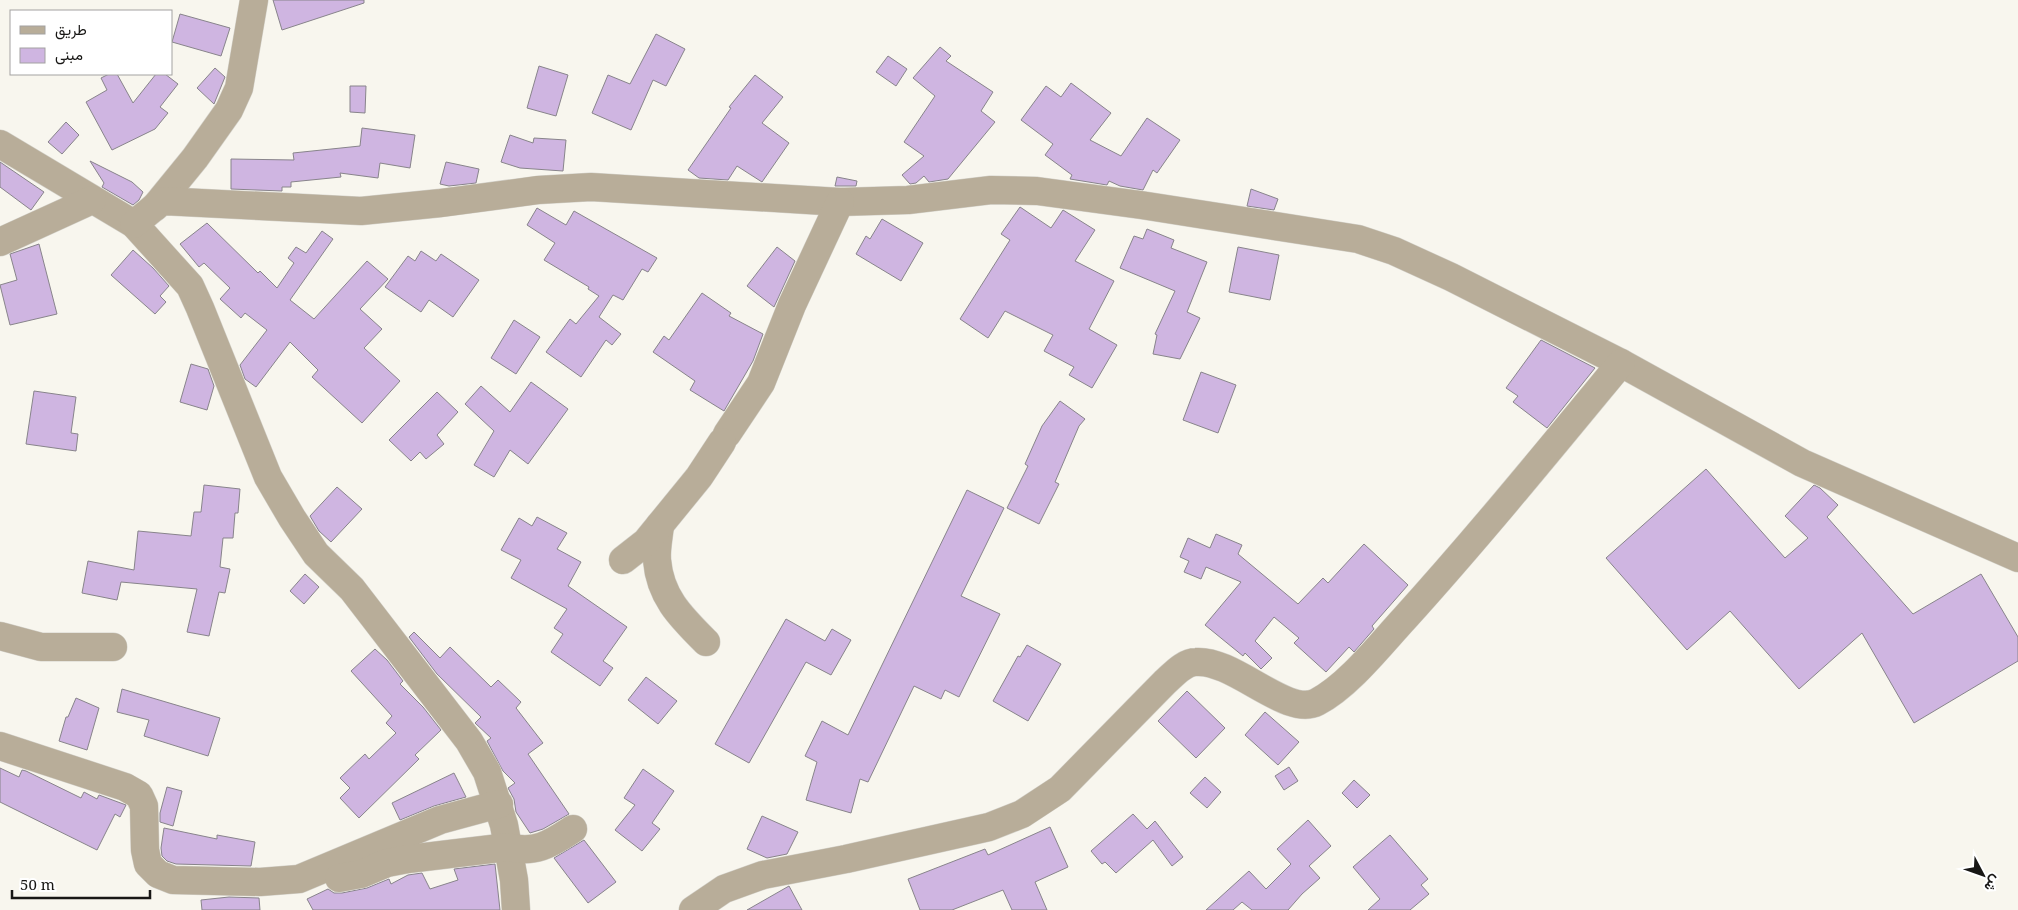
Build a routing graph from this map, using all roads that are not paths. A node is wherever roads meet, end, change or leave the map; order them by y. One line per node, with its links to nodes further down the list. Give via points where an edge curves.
1 (254, 0): 5 (street, via 239,88 229,110)
2 (0, 144): 3 (street)
3 (92, 200): 6 (street); 7 (street)
4 (840, 202): 5 (street, via 591,187 538,190 361,211 162,201); 8 (street, via 908,200 991,190 1037,191 1358,239 1394,251 1451,277); 9 (street, via 792,305 761,383 699,476)
5 (155, 207): 6 (street)
6 (134, 224): 16 (street, via 190,286 268,477 292,518 316,554 352,589 469,741 487,772)
7 (0, 242)
8 (1621, 362): 10 (street, via 1802,463); 21 (street, via 1468,548 1356,672 1316,703 1301,706 1286,702 1232,671 1194,661 1164,682 1060,789 1022,814 989,827 763,875 724,889)
9 (660, 525): 11 (street, via 646,542); 13 (street, via 657,559 662,585 671,605)
10 (2018, 558)
11 (623, 560)
12 (0, 636): 14 (street, via 41,647)
13 (706, 642)
14 (114, 648)
15 (0, 746): 19 (street, via 124,787 139,795 144,806 148,864 158,874 173,880 260,882)
16 (499, 804): 18 (street); 19 (street, via 440,820)
17 (573, 829): 18 (street, via 534,849 523,851)
18 (508, 847): 19 (street, via 408,859 331,880); 20 (street)
19 (299, 879)
20 (516, 910)
21 (693, 910)

